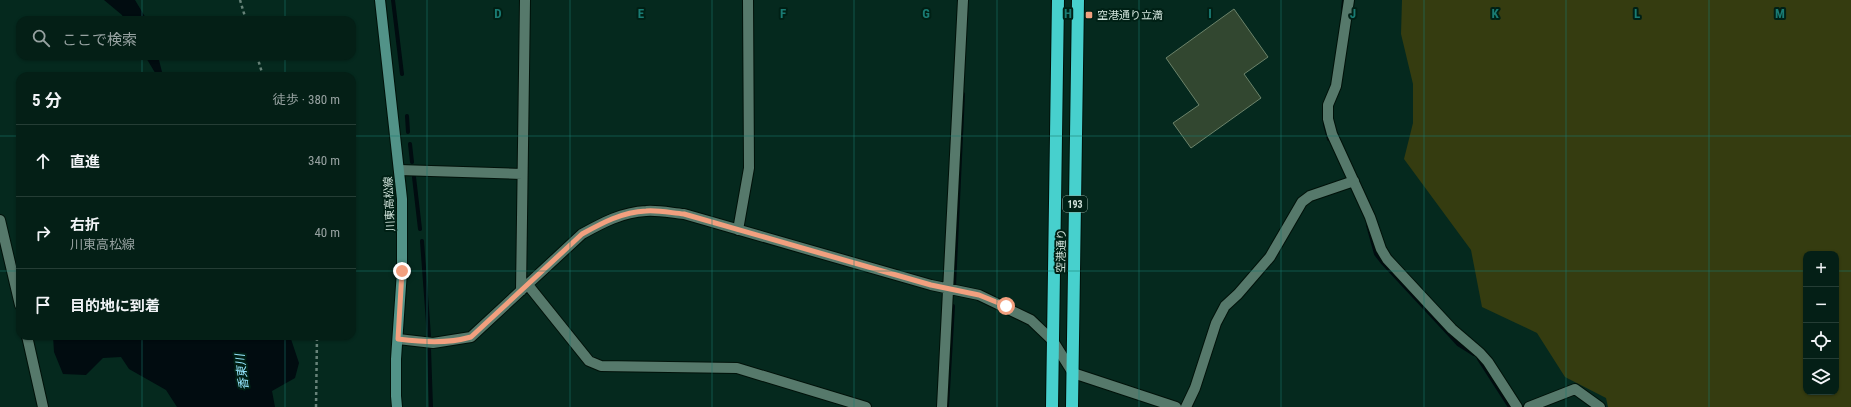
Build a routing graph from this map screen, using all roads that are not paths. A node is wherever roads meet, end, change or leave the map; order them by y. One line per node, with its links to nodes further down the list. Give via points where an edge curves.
1 (380, 0): 8 (main road, 川東高松線)
2 (525, 0): 9 (street)
3 (748, 0): 12 (street, via 749,168)
4 (963, 0): 15 (street)
5 (1058, 0): 18 (highway, 空港通り / 193)
6 (1078, 0): 19 (highway, 空港通り / 193)
7 (1349, 0): 10 (street, via 1336,86 1328,105 1328,119 1332,134)
8 (399, 170): 9 (street); 16 (main road, 川東高松線, via 402,199 402,271)
9 (522, 174): 14 (street)
10 (1354, 182): 27 (street, via 1310,196 1302,202 1270,257 1225,306 1216,323 1195,388); 28 (street, via 1387,259 1452,329 1488,362)
11 (0, 220): 13 (street)
12 (738, 230): 14 (street, via 684,214 647,211 626,214 582,234); 15 (street)
13 (16, 288)
14 (524, 288): 16 (street, via 471,337 433,343); 22 (street, via 589,361 601,366 737,368)
15 (949, 289): 18 (street, via 979,295 1006,306 1031,320); 23 (street)
16 (398, 339): 21 (main road, 川東高松線)
17 (28, 340): 20 (street)
18 (1053, 341): 19 (street); 24 (highway, 空港通り / 193)
19 (1073, 373): 25 (highway, 空港通り / 193); 26 (street)
20 (42, 407)
21 (397, 407)
22 (866, 407)
23 (942, 407)
24 (1052, 407)
25 (1072, 407)
26 (1176, 407)
27 (1186, 407)
28 (1517, 407)
29 (1529, 407): 30 (street, via 1575,390)
30 (1600, 407)

